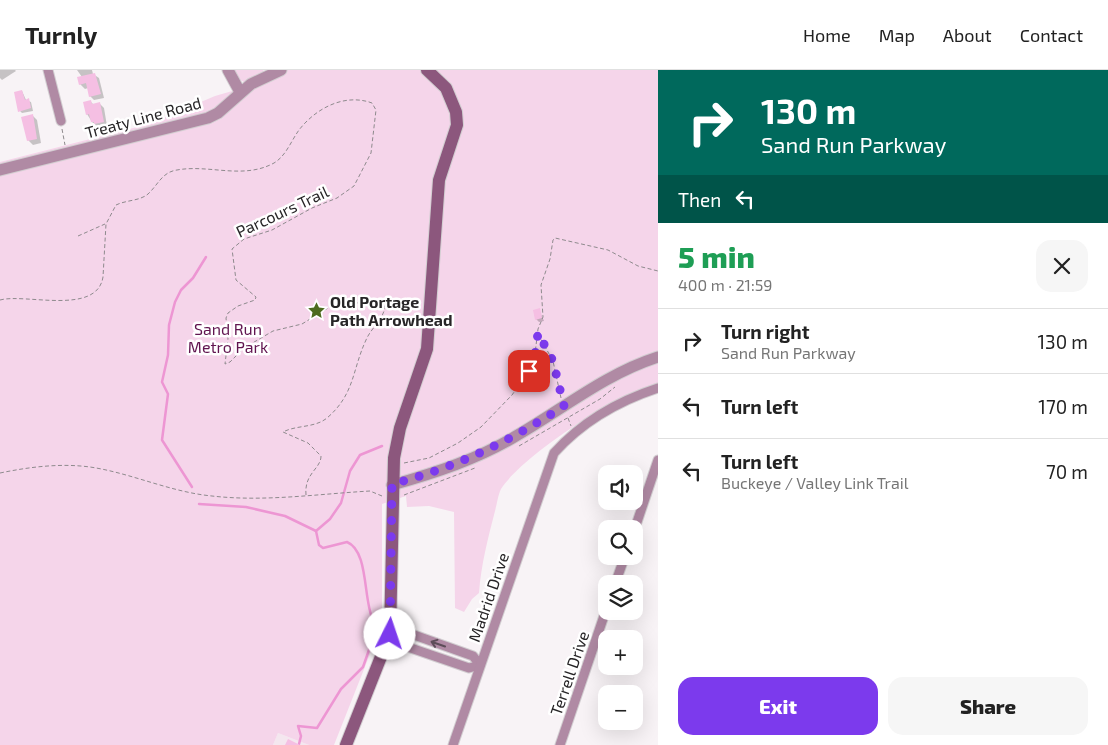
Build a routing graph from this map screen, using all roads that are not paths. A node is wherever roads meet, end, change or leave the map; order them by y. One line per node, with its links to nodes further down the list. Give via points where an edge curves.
1 (48, 70): 6 (street)
2 (228, 70): 5 (street)
3 (281, 70): 5 (street, Treaty Line Road)
4 (427, 70): 11 (main road, via 446,88 456,112 457,125 439,180 427,349 400,428)
5 (240, 92): 7 (street, Treaty Line Road, via 208,118)
6 (61, 121)
7 (0, 170)
8 (658, 357): 11 (street, via 614,374 566,411 487,451 435,472)
9 (658, 388): 15 (street, Madrid Drive, via 610,408 569,438 552,458)
10 (658, 460): 12 (street)
11 (392, 484): 14 (main road)
12 (638, 520)
13 (603, 620): 18 (street, Terrell Drive)
14 (390, 634): 15 (street, via 402,645 419,651 469,668); 15 (street, one-way to 14, via 473,656 403,631); 16 (main road)
15 (480, 665): 17 (street, Madrid Drive)
16 (346, 745)
17 (453, 745)
18 (560, 745)

